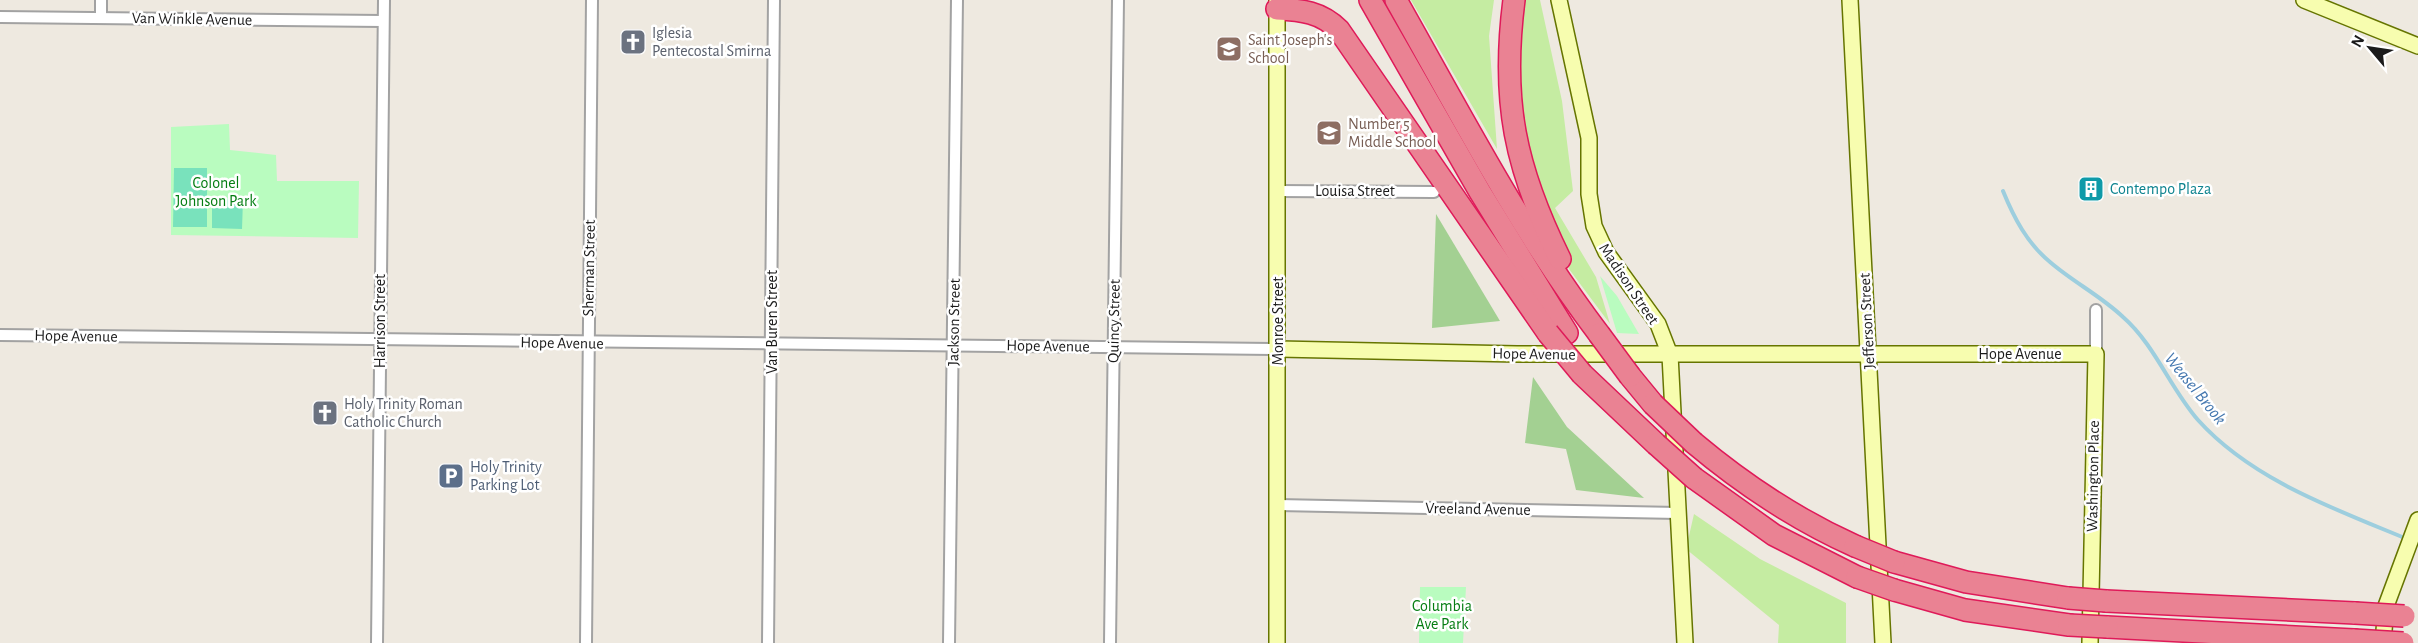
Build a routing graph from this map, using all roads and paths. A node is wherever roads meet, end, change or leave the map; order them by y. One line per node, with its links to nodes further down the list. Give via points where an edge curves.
1 (101, 0): 16 (street)
2 (384, 0): 17 (street, Harrison Street)
3 (592, 0): 26 (street, Sherman Street)
4 (774, 0): 27 (street, Van Buren Street)
5 (957, 0): 28 (street, Jackson Street)
6 (1118, 0): 29 (street, Quincy Street)
7 (1370, 0): 22 (highway)
8 (1396, 0): 23 (highway, via 1522,220)
9 (1514, 0): 23 (highway, via 1508,78 1519,154 1548,235)
10 (1559, 0): 33 (street, Madison Street, via 1589,138 1589,194 1594,226 1606,252 1658,324)
11 (1850, 0): 31 (street, Jefferson Street)
12 (2304, 0): 14 (street)
13 (1277, 5): 19 (street, Monroe Street); 22 (highway, via 1319,15 1339,30)
14 (2329, 5): 18 (street)
15 (0, 17): 16 (street, Van Winkle Avenue)
16 (101, 18): 17 (street, Van Winkle Avenue)
17 (383, 21): 25 (street, Harrison Street)
18 (2418, 46)
19 (1277, 191): 20 (street, Louisa Street); 30 (street, Monroe Street)
20 (1434, 192)
21 (2096, 310): 32 (street, Washington Place)
22 (1558, 333): 48 (highway, bridge, via 1656,444 1694,478 1774,535 1857,577 1965,610 2069,625)
23 (1599, 334): 37 (highway, bridge, via 1653,404 1755,492 1820,531 1894,562 1984,586 2068,598)
24 (0, 335): 25 (street, Hope Avenue)
25 (380, 340): 26 (street, Hope Avenue); 38 (street, Harrison Street)
26 (588, 343): 27 (street, Hope Avenue); 39 (street, Sherman Street)
27 (771, 343): 28 (street, Hope Avenue); 40 (street, Van Buren Street)
28 (954, 345): 29 (street, Hope Avenue); 41 (street, Jackson Street)
29 (1113, 346): 30 (street, Hope Avenue); 42 (street, Quincy Street)
30 (1279, 349): 33 (street, Hope Avenue); 34 (street, Monroe Street)
31 (1869, 354): 32 (street, Hope Avenue); 33 (street, Hope Avenue); 45 (street, Jefferson Street)
32 (2096, 354): 46 (street, Washington Place)
33 (1670, 355): 35 (street, Madison Street)
34 (1278, 505): 35 (street, Vreeland Avenue); 43 (street, Monroe Street)
35 (1678, 513): 44 (street, Madison Street)
36 (2416, 526): 47 (street, via 2386,606)
37 (2411, 617)
38 (377, 643)
39 (586, 643)
40 (768, 643)
41 (949, 643)
42 (1110, 643)
43 (1277, 643)
44 (1684, 643)
45 (1883, 643)
46 (2090, 643)
47 (2383, 643)
48 (2404, 643)

